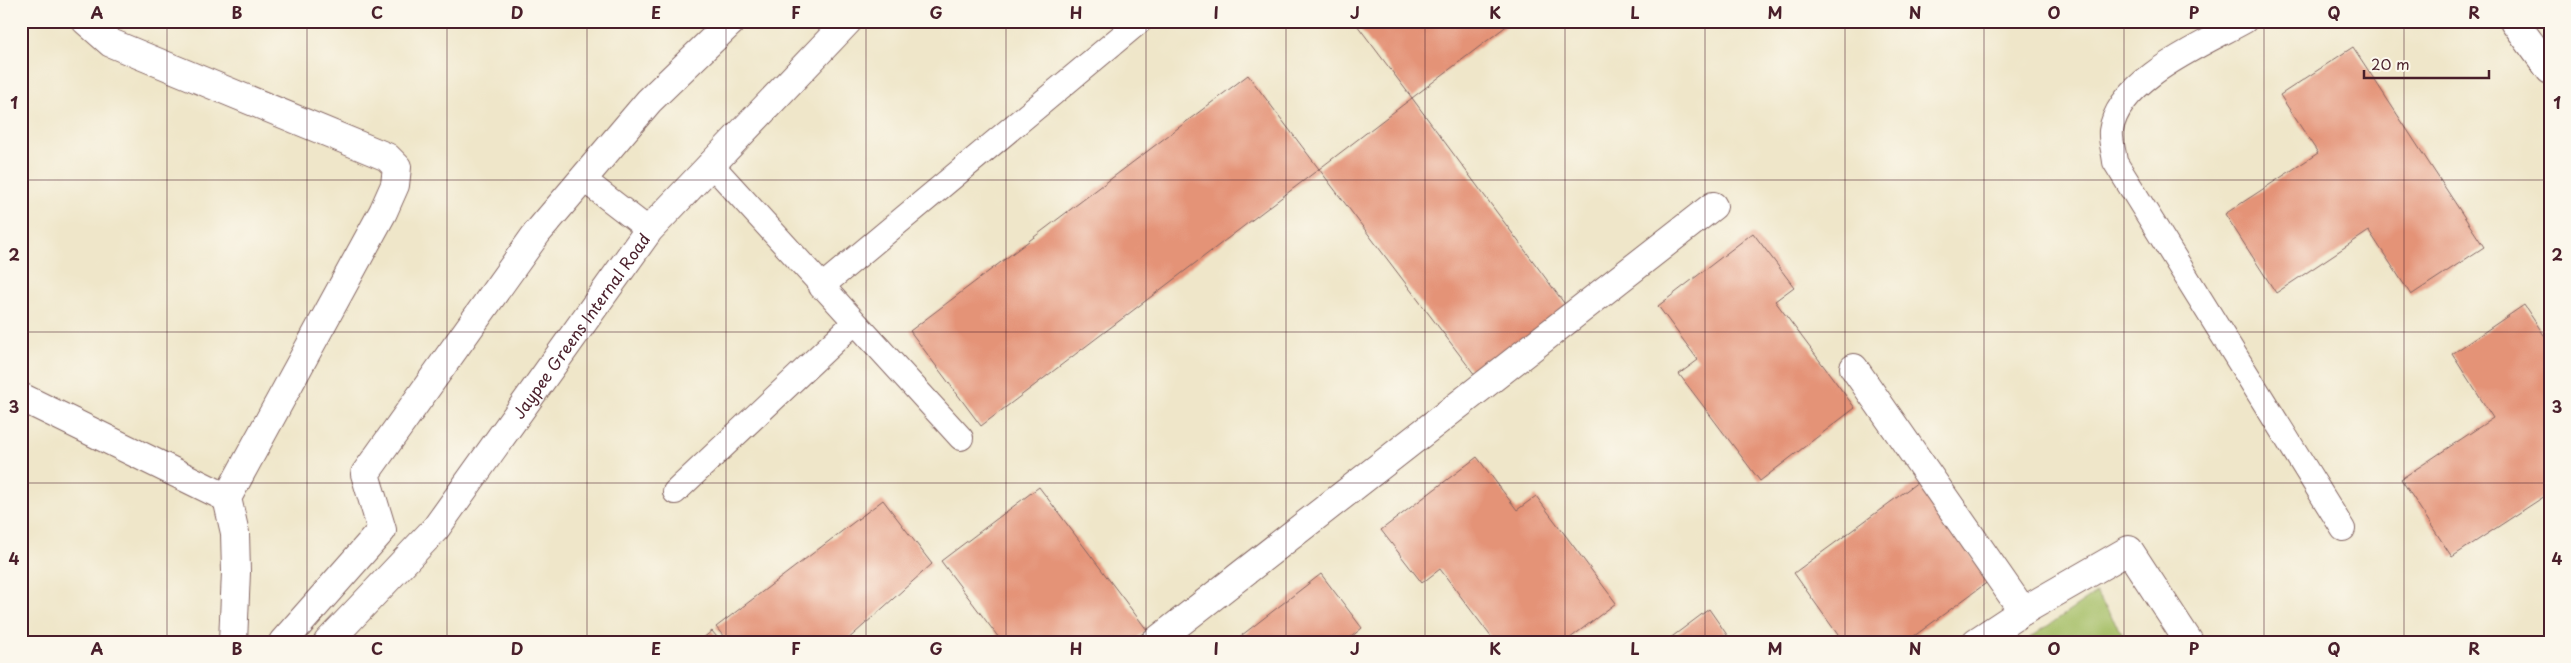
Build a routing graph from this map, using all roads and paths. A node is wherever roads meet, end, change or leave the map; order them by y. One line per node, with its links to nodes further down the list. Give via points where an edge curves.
1 (86, 21): 18 (street, via 111,43 387,157 397,167 395,185 383,212)
2 (732, 21): 9 (street, via 649,101)
3 (848, 21): 8 (street, Jaypee Greens Internal Road)
4 (1140, 21): 12 (lane)
5 (2245, 21): 19 (lane, via 2149,74 2123,100 2111,131 2115,162)
6 (2514, 21): 7 (street)
7 (2550, 70)
8 (710, 163): 11 (street, Jaypee Greens Internal Road); 12 (lane)
9 (583, 179): 11 (lane); 22 (street, via 537,233 365,474 382,530)
10 (1713, 206): 24 (street)
11 (649, 230): 23 (street, Jaypee Greens Internal Road, via 436,528)
12 (821, 287): 13 (lane)
13 (854, 323): 16 (lane); 17 (lane)
14 (1854, 368): 20 (street)
15 (21, 397): 18 (street)
16 (960, 438)
17 (674, 492)
18 (227, 498): 21 (street, via 235,533)
19 (2343, 529)
20 (2023, 611): 25 (street); 26 (street, via 2129,550)
21 (233, 642)
22 (283, 642)
23 (328, 642)
24 (1155, 642)
25 (1976, 642)
26 (2189, 642)

